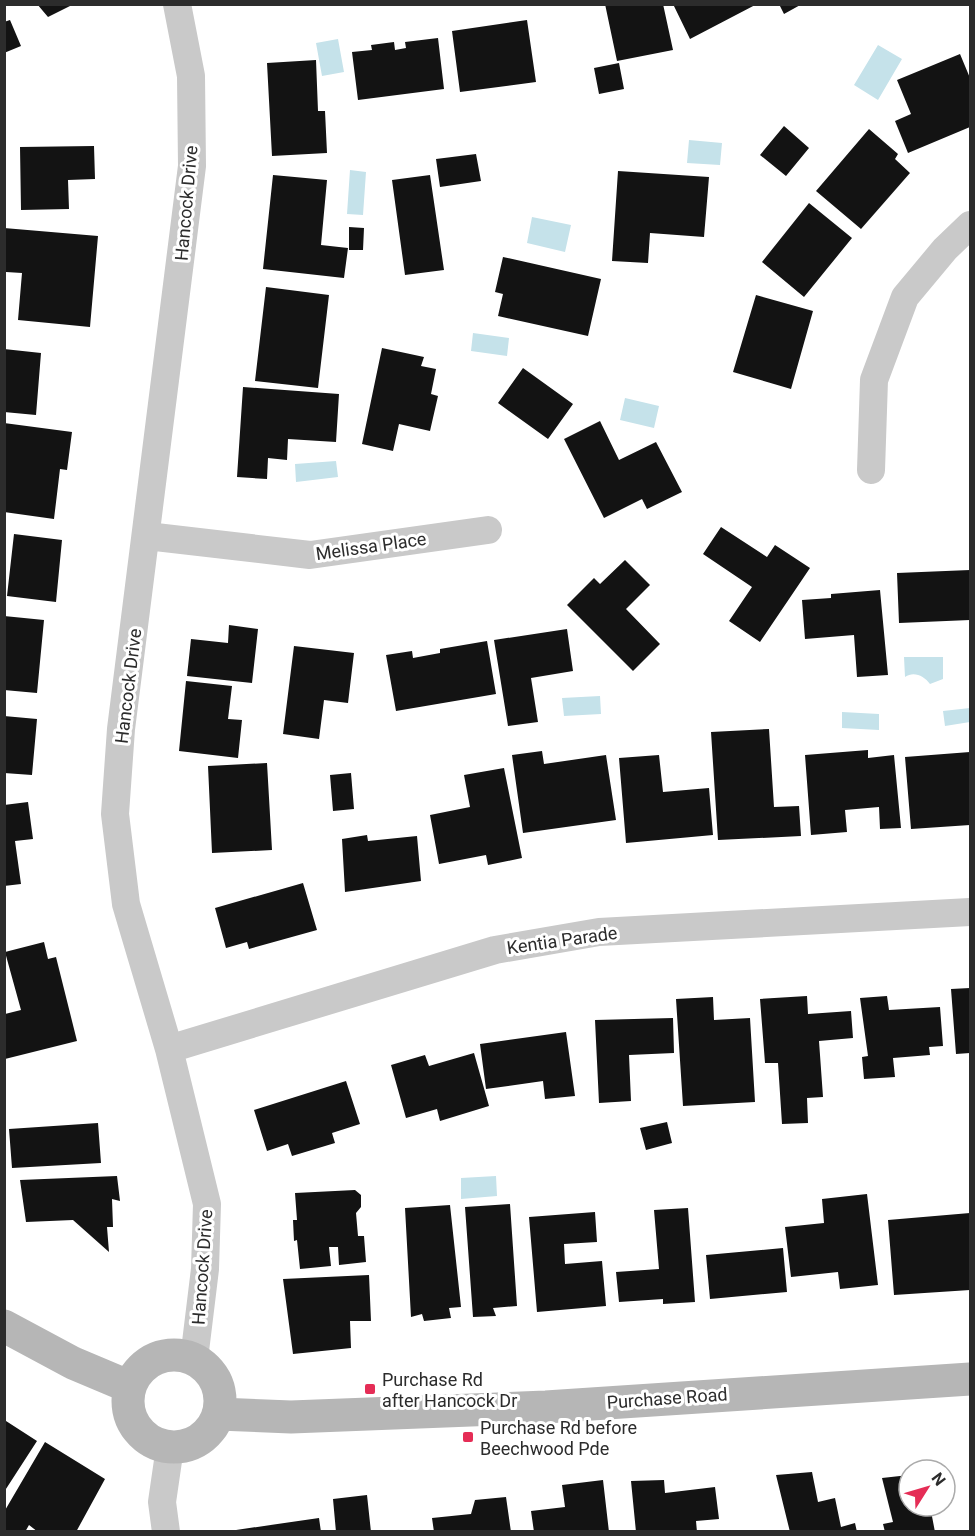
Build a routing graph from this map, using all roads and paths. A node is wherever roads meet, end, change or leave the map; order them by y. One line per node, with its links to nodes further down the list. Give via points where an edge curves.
1 (177, 4): 5 (street, Hancock Drive, via 191,76 192,166)
2 (970, 225): 3 (street, via 905,297 874,380)
3 (871, 470)
4 (488, 530): 5 (street, Melissa Place, via 310,555)
5 (147, 536): 7 (street, Hancock Drive, via 121,729 115,814 126,904)
6 (970, 912): 7 (street, Kentia Parade, via 599,933 495,950)
7 (169, 1049): 9 (street, Hancock Drive, via 207,1204)
8 (4, 1326): 11 (main road, via 73,1363)
9 (194, 1359): 11 (main road, via 164,1356 149,1362); 12 (main road, via 214,1378 220,1397)
10 (970, 1378): 12 (main road, Purchase Road, via 546,1407 291,1417)
11 (130, 1387): 13 (main road, via 130,1414 136,1426 156,1444)
12 (218, 1414): 13 (main road, via 210,1432 198,1441)
13 (170, 1447): 14 (street, via 162,1502)
14 (166, 1532)

